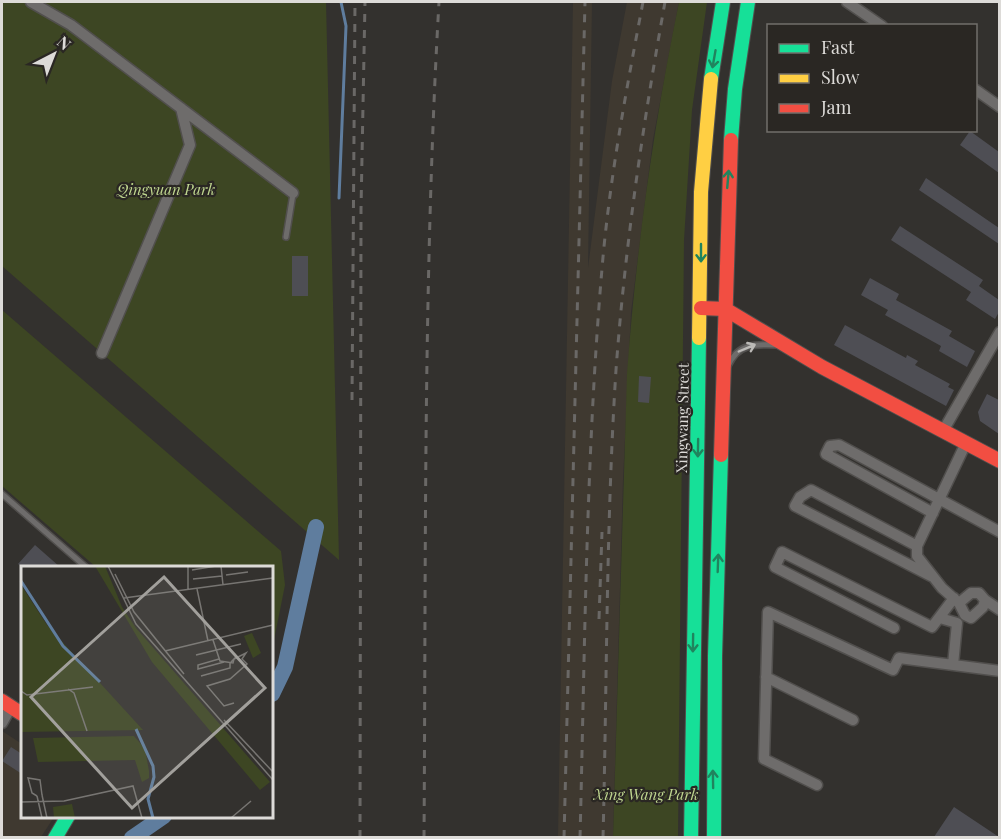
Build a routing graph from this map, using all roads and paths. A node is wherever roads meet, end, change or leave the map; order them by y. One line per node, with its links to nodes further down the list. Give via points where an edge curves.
1 (31, 2): 8 (street, via 71,25)
2 (723, 2): 11 (main road, Xingwang Street, one-way to 11, via 705,135)
3 (748, 2): 12 (main road, one-way to 3, via 726,204 741,34)
4 (847, 2): 5 (street)
5 (879, 24)
6 (977, 91): 7 (street)
7 (999, 106)
8 (181, 108): 9 (street); 15 (street, via 190,145)
9 (293, 193): 10 (lane)
10 (286, 237)
11 (701, 308): 12 (main road); 42 (main road, Xingwang Street, one-way to 42)
12 (725, 309): 14 (main road); 16 (main road)
13 (999, 332): 17 (street)
14 (787, 346): 16 (lane, one-way to 14, via 729,363 745,346); 17 (main road)
15 (102, 353)
16 (723, 379): 40 (main road, one-way to 16, via 712,735)
17 (944, 431): 18 (main road)
18 (966, 443): 19 (main road); 21 (street)
19 (999, 461)
20 (2, 494): 25 (lane)
21 (939, 501): 22 (street); 22 (street, via 839,445 830,446 826,454); 23 (street)
22 (933, 513): 24 (street)
23 (999, 532)
24 (918, 546): 26 (street, via 917,556); 26 (street, via 811,490 795,506)
25 (86, 566)
26 (931, 576): 27 (street)
27 (956, 600): 28 (street, via 971,592 979,593); 28 (street, via 971,618); 30 (street)
28 (985, 600): 29 (street)
29 (999, 610)
30 (940, 618): 31 (street, via 932,627 782,552 775,567); 32 (street, via 957,623)
31 (894, 628)
32 (953, 665): 33 (street); 34 (street, via 899,658 893,670 768,612)
33 (999, 671)
34 (766, 677): 36 (street); 38 (street, via 764,759)
35 (12, 707): 37 (street)
36 (854, 720)
37 (2, 723)
38 (817, 785)
39 (67, 818): 41 (main road)
40 (715, 836)
41 (55, 837)
42 (691, 837)

